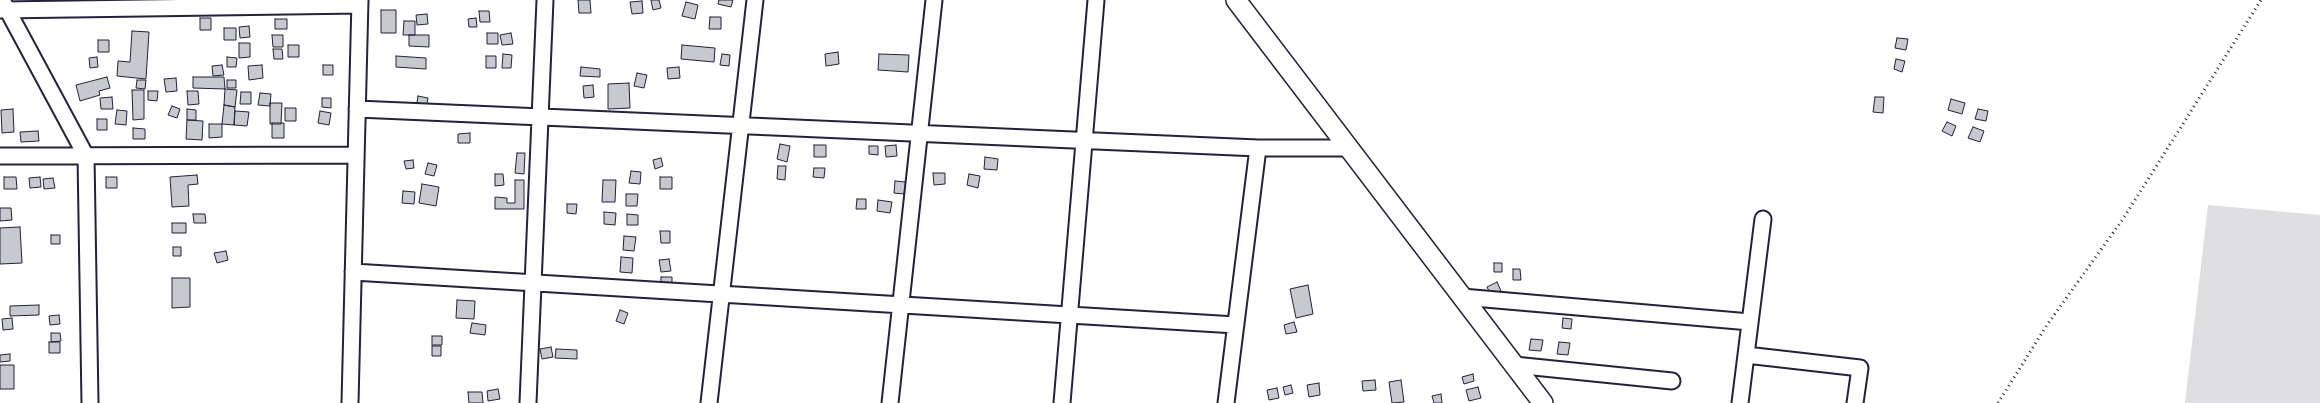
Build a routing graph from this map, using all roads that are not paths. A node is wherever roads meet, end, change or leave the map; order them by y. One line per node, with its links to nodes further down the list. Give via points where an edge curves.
1 (545, 0): 9 (street)
2 (755, 0): 10 (street)
3 (934, 0): 11 (street)
4 (1096, 0): 12 (street)
5 (1236, 0): 14 (street)
6 (360, 2): 7 (street); 8 (street)
7 (3, 6): 17 (street)
8 (357, 109): 9 (street); 15 (street)
9 (540, 117): 10 (street); 20 (street)
10 (741, 126): 11 (street); 21 (street)
11 (920, 134): 12 (street); 23 (street)
12 (1084, 141): 13 (street); 24 (street)
13 (1258, 148): 14 (street); 26 (street)
14 (1348, 148): 22 (street)
15 (356, 155): 17 (street); 19 (street)
16 (0, 156): 17 (street)
17 (86, 156): 30 (street)
18 (1763, 219): 25 (street)
19 (353, 272): 20 (street); 31 (street)
20 (533, 283): 21 (street); 32 (street)
21 (721, 294): 23 (street); 33 (street)
22 (1462, 297): 25 (street); 28 (street)
23 (901, 305): 24 (street); 34 (street)
24 (1069, 315): 26 (street); 35 (street)
25 (1750, 322): 27 (street)
26 (1236, 325): 36 (street)
27 (1746, 355): 38 (street); 39 (street, via 1860,368)
28 (1514, 365): 29 (street); 37 (street)
29 (1672, 381)
30 (90, 403)
31 (350, 403)
32 (528, 403)
33 (709, 403)
34 (890, 403)
35 (1062, 403)
36 (1226, 403)
37 (1543, 403)
38 (1740, 403)
39 (1855, 403)

